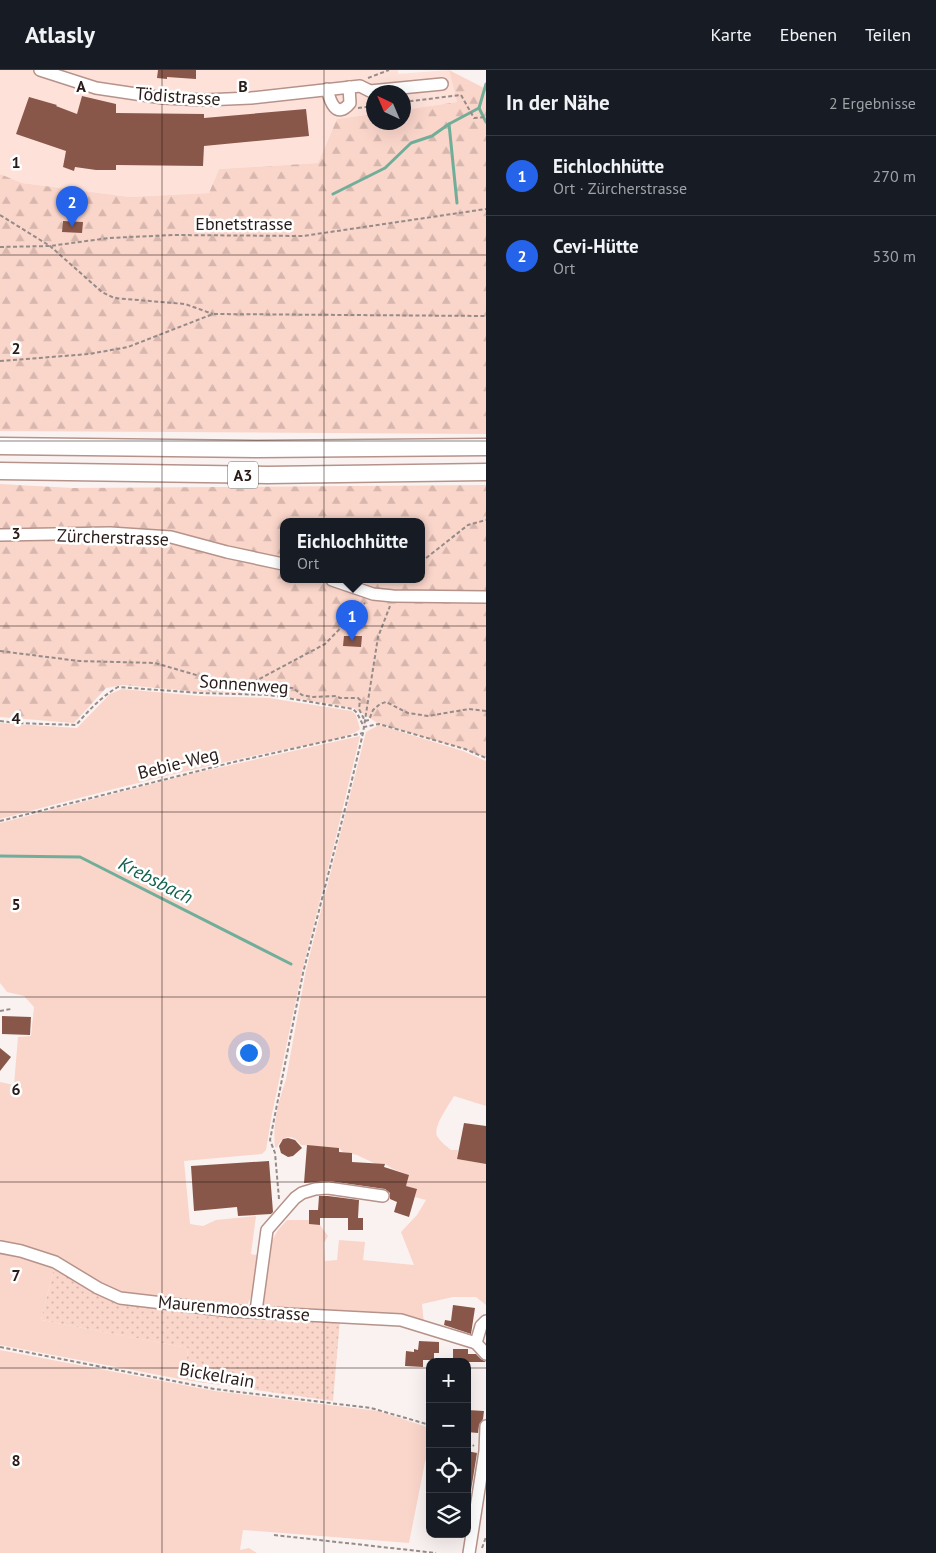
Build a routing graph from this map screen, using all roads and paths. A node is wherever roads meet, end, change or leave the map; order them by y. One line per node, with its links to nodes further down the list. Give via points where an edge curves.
1 (40, 70): 6 (street, Tödistrasse, via 96,88 163,98 243,99)
2 (389, 70): 3 (path)
3 (362, 80)
4 (442, 84): 5 (street, Tödistrasse, via 370,92 360,86)
5 (349, 87): 6 (street, Tödistrasse); 6 (street, via 350,103 344,109 330,103)
6 (327, 90)
7 (411, 101): 8 (path, via 461,95 474,118)
8 (486, 117)
9 (486, 209): 11 (path, Ebnetstrasse, via 303,236 110,238)
10 (0, 215): 11 (path)
11 (50, 246): 12 (path, Ebnetstrasse); 13 (path, via 102,292 114,298 185,304)
12 (0, 247)
13 (213, 314): 14 (path); 15 (path, via 128,346 89,354)
14 (486, 316)
15 (0, 361)
16 (0, 446): 17 (highway, A3, via 231,449)
17 (486, 447)
18 (0, 471): 19 (highway, A3, via 248,475)
19 (486, 472)
20 (486, 520): 22 (path, via 468,525)
21 (0, 536): 23 (street, Zürcherstrasse, via 110,533 171,537)
22 (425, 559)
23 (280, 563)
24 (341, 583): 25 (street)
25 (372, 594): 26 (street); 29 (path, via 325,644)
26 (393, 596): 27 (street); 32 (path, via 378,637)
27 (486, 597)
28 (0, 651): 29 (path, via 79,661 155,663)
29 (246, 686): 32 (path, via 293,688 302,695 313,697 358,698)
30 (486, 711): 32 (path, via 469,709 428,716 408,713 386,702 373,710 369,720)
31 (0, 721): 33 (path, Sonnenweg, via 76,725 118,686 269,695 353,709)
32 (365, 721): 33 (path)
33 (364, 727): 34 (path); 35 (path, via 379,724)
34 (362, 733): 36 (path, Bebie-Weg); 40 (path, via 303,973 270,1140 277,1168)
35 (486, 758)
36 (0, 821)
37 (11, 1009): 38 (path)
38 (0, 1011)
39 (383, 1196): 40 (street, via 315,1189 294,1198)
40 (281, 1214): 42 (street, via 267,1230)
41 (0, 1247): 42 (street, Maurenmoosstrasse, via 55,1262 120,1298)
42 (256, 1311): 44 (street, Maurenmoosstrasse, via 401,1320)
43 (486, 1320): 44 (street, via 480,1326)
44 (476, 1343): 46 (street)
45 (0, 1347): 47 (path, Bickelrain, via 214,1389 371,1408)
46 (486, 1354)
47 (426, 1424)
48 (486, 1426): 52 (street)
49 (274, 1535): 51 (path)
50 (486, 1537): 53 (path)
51 (436, 1553)
52 (470, 1553)
53 (481, 1553)

